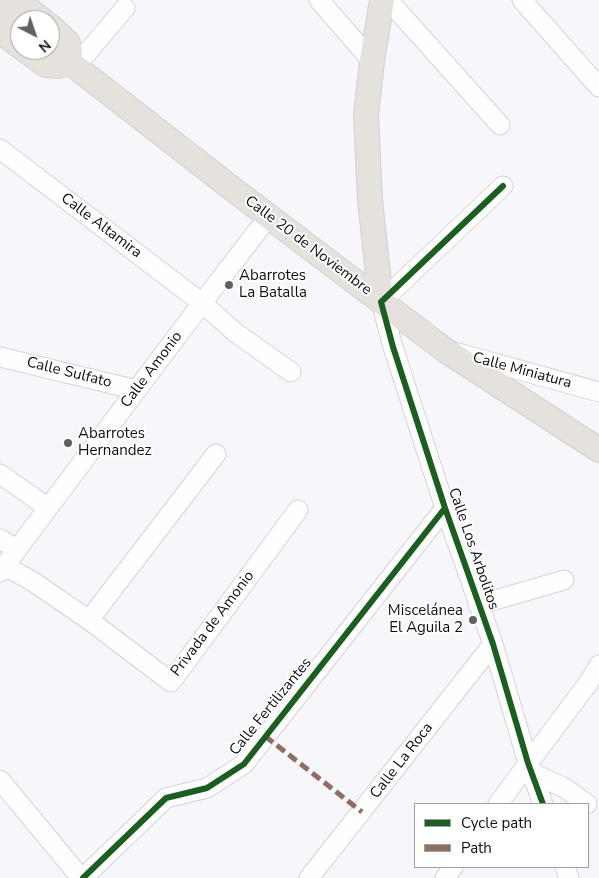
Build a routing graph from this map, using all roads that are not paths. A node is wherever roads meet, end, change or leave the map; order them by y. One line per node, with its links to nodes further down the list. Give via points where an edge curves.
1 (17, 0): 8 (main road)
2 (319, 0): 15 (street)
3 (382, 0): 15 (main road, Calle Los Arbolitos)
4 (388, 0): 17 (street)
5 (522, 0): 16 (street)
6 (0, 8): 9 (main road)
7 (125, 8): 13 (street)
8 (30, 10)
9 (10, 16)
10 (0, 30): 12 (main road)
11 (60, 35): 13 (main road, via 68,43 70,52)
12 (10, 38)
13 (64, 58): 14 (main road, via 59,66 46,65); 20 (main road, Calle 20 de Noviembre)
14 (39, 60)
15 (372, 61): 21 (main road, Calle Los Arbolitos, via 366,115 370,200)
16 (599, 87)
17 (500, 125)
18 (0, 149): 22 (street, Calle Altamira)
19 (503, 186): 21 (street)
20 (270, 216): 21 (main road, Calle 20 de Noviembre); 22 (street, Calle Amonio)
21 (381, 302): 23 (main road, Calle 20 de Noviembre); 32 (street, Calle Los Arbolitos)
22 (202, 303): 25 (street, Calle Altamira, via 236,333); 26 (street, Calle Amonio)
23 (445, 350): 27 (street, Calle Miniatura); 28 (main road, Calle 20 de Noviembre)
24 (0, 357): 26 (street, Calle Sulfato)
25 (291, 372)
26 (137, 390): 31 (street, Calle Amonio)
27 (599, 392)
28 (599, 450)
29 (216, 454): 39 (street)
30 (0, 474): 31 (street)
31 (47, 507): 35 (street, Calle Amonio)
32 (445, 508): 38 (street, Calle Los Arbolitos); 49 (street, Calle Fertilizantes, via 244,764 207,788 166,798)
33 (298, 510): 39 (street, Privada de Amonio, via 171,682)
34 (0, 539): 35 (street)
35 (16, 549): 36 (street, Calle Amonio)
36 (2, 569): 39 (street, Privada de Amonio, via 32,581)
37 (564, 580): 38 (street)
38 (478, 605): 40 (street, Calle Los Arbolitos)
39 (89, 620)
40 (493, 644): 43 (street, Calle Los Arbolitos); 50 (street, Calle La Roca)
41 (599, 665): 42 (street)
42 (594, 685): 43 (street)
43 (530, 768): 45 (street); 46 (street, Calle Los Arbolitos); 47 (street)
44 (0, 780): 49 (street)
45 (499, 803)
46 (543, 803)
47 (587, 803)
48 (453, 868): 51 (street)
49 (82, 878)
50 (309, 878)
51 (445, 878)

